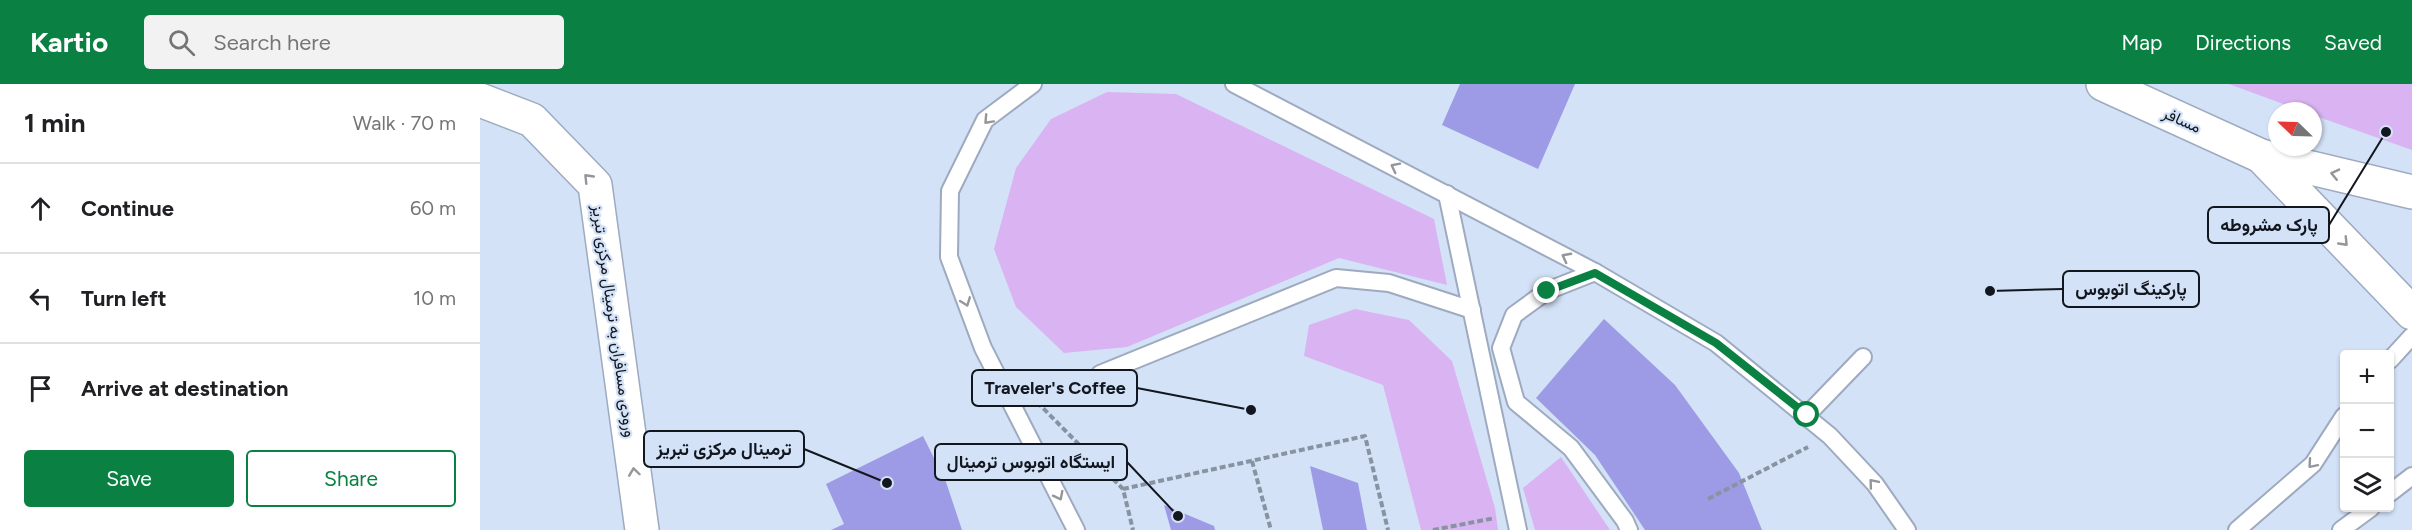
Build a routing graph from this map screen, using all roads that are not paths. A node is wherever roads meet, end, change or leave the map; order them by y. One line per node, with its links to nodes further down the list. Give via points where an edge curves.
1 (1033, 84): 22 (lane, one-way to 22, via 985,120 950,192 949,256 983,348)
2 (1234, 84): 7 (lane, one-way to 2)
3 (2103, 84): 5 (main road, مسافر)
4 (480, 100): 21 (main road, ورودی مسافران به ترمینال مرکزی تبریز, one-way to 4, via 595,185 532,120)
5 (2261, 156): 6 (main road, one-way to 5); 10 (main road, one-way to 10)
6 (2412, 192)
7 (1447, 194): 8 (lane, one-way to 7); 9 (lane)
8 (1595, 273): 15 (lane, via 1716,343); 23 (lane, via 1547,291 1514,315 1502,348 1516,402 1571,447)
9 (1472, 310): 14 (lane, via 1389,283 1336,278); 20 (lane)
10 (2412, 313)
11 (2412, 336): 12 (lane)
12 (2394, 356)
13 (1863, 357): 15 (lane)
14 (1100, 374)
15 (1807, 415): 24 (lane, one-way to 15, via 1875,484)
16 (2340, 422): 25 (lane, one-way to 25, via 2313,465)
17 (2412, 476): 18 (lane)
18 (2394, 490)
19 (2364, 512): 26 (lane)
20 (1517, 522)
21 (642, 530)
22 (1076, 530)
23 (1629, 530)
24 (1907, 530)
25 (2237, 530)
26 (2341, 530)

